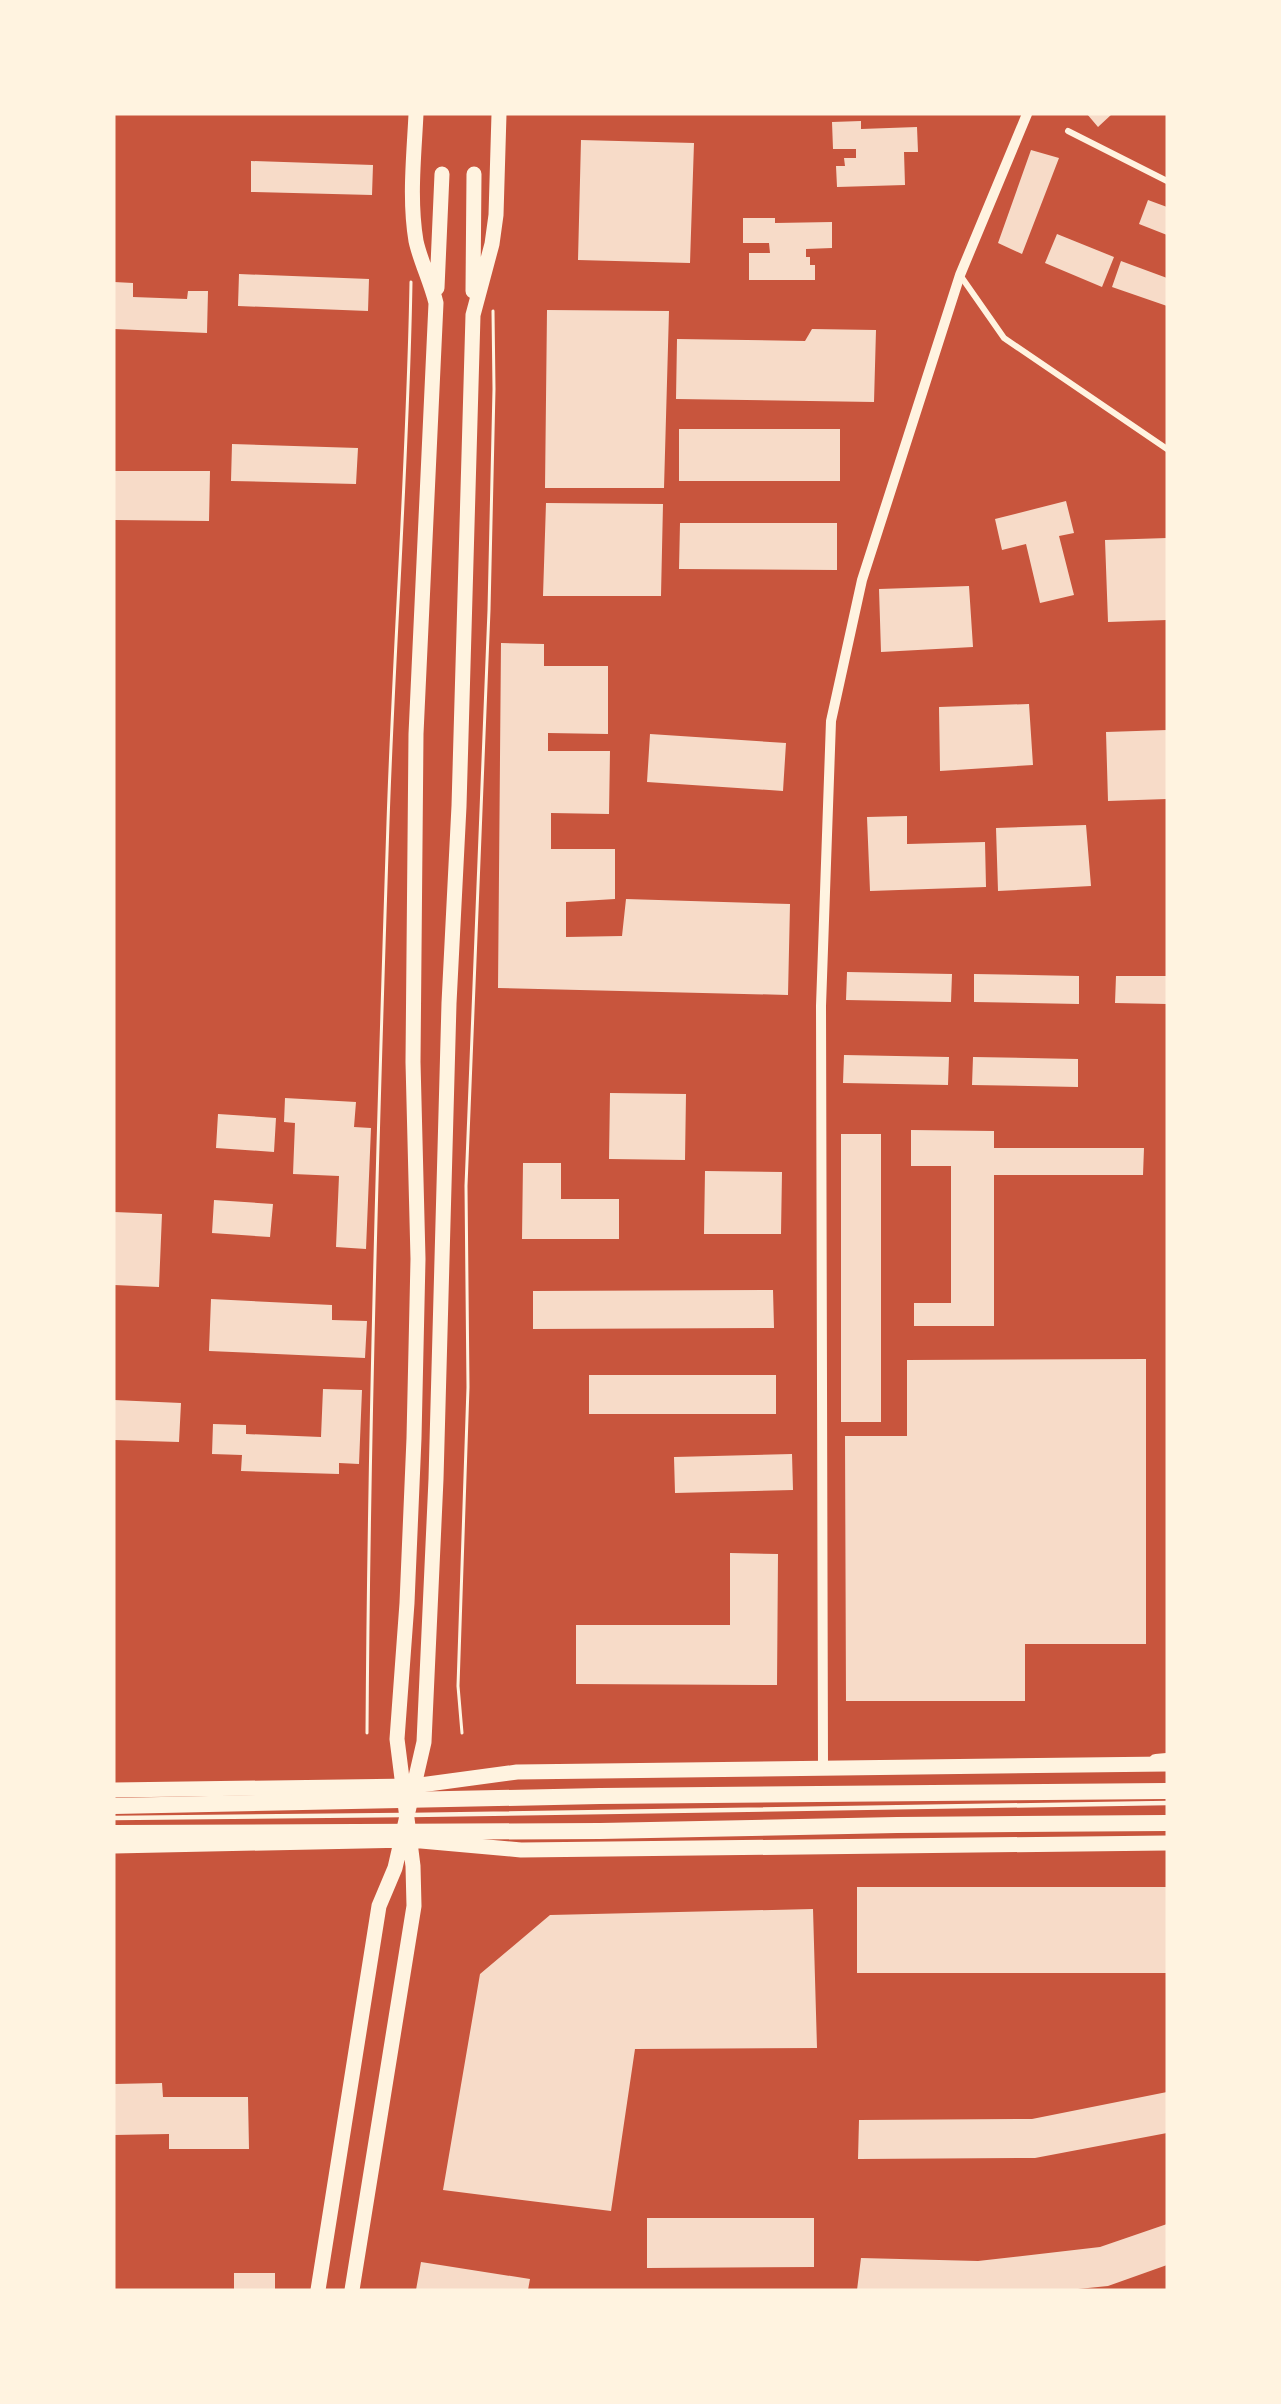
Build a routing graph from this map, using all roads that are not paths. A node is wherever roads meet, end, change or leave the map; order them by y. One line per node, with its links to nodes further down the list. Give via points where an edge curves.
1 (416, 114): 9 (main road, via 414,227)
2 (500, 114): 10 (main road, via 496,215)
3 (1027, 114): 8 (street)
4 (1068, 132): 7 (street)
5 (442, 174): 9 (main road)
6 (474, 174): 10 (main road)
7 (1167, 181)
8 (960, 276): 11 (street, via 1004,338); 13 (street, via 862,580 831,721 821,1006)
9 (436, 303): 14 (main road, via 416,734 413,1062 418,1258 407,1603 397,1739)
10 (473, 315): 14 (main road, via 436,1479 424,1742)
11 (1167, 449)
12 (1164, 1762): 13 (main road)
13 (823, 1767): 14 (main road, via 517,1772)
14 (408, 1787): 15 (main road); 19 (main road)
15 (114, 1790)
16 (1167, 1791): 18 (highway, via 600,1796)
17 (1167, 1803): 19 (lane)
18 (114, 1806)
19 (406, 1815): 20 (lane); 23 (main road)
20 (114, 1818)
21 (1167, 1823): 22 (highway)
22 (114, 1833)
23 (405, 1840): 24 (main road, via 520,1850); 25 (main road); 26 (main road, via 379,1906); 27 (main road, via 414,1906)
24 (1167, 1843)
25 (114, 1846)
26 (318, 2290)
27 (352, 2290)

